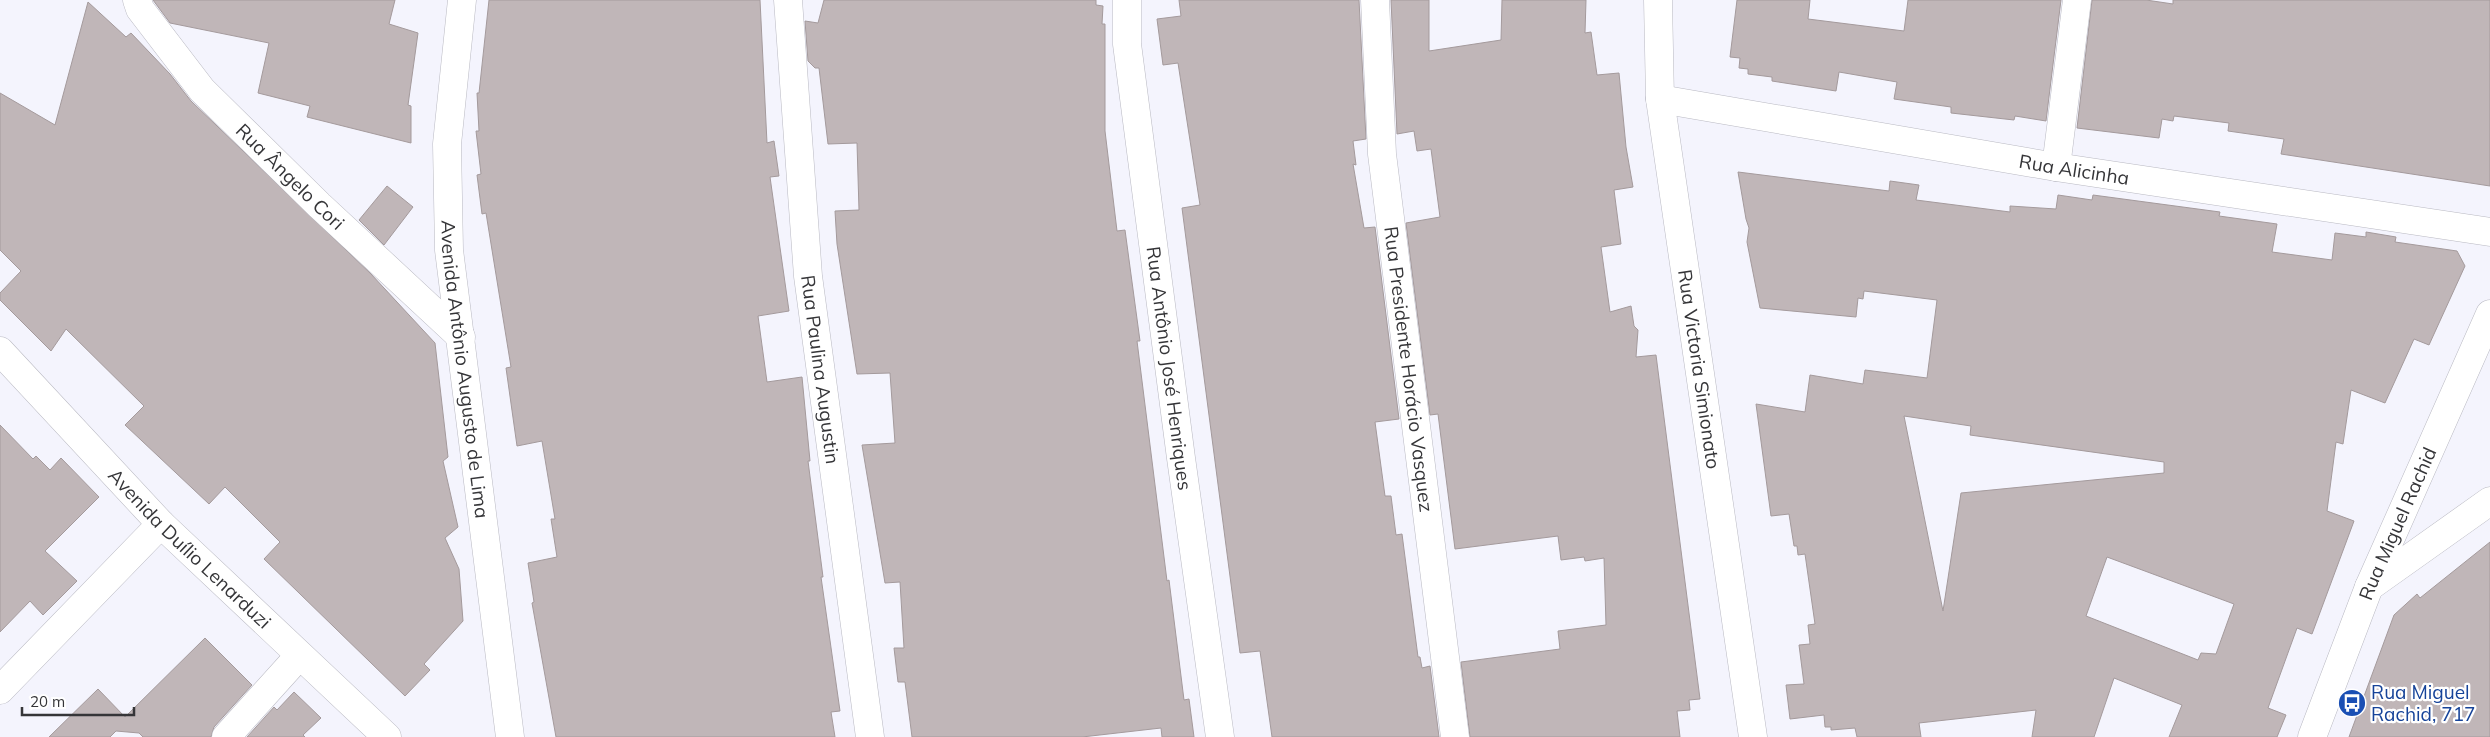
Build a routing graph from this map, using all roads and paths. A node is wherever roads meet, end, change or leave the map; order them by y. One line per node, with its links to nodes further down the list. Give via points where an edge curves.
1 (137, 0): 12 (street, Rua Ângelo Cori, via 140,9 202,90 319,205)
2 (462, 0): 12 (street, Avenida Antônio Augusto de Lima, via 447,144 446,204 449,250)
3 (788, 0): 22 (street, Rua Paulina Augustin, via 808,276)
4 (1127, 0): 23 (street, Rua Antônio José Henriques, via 1127,44)
5 (1375, 0): 24 (street, Rua Presidente Horácio Vasquez, via 1382,154)
6 (1658, 0): 8 (street, Rua Victoria Simionato)
7 (2077, 0): 9 (street)
8 (1660, 99): 9 (street, Rua Alicinha); 25 (street, Rua Victoria Simionato)
9 (2056, 167): 10 (street, Rua Alicinha)
10 (2490, 232)
11 (2490, 314): 16 (street, Rua Miguel Rachid)
12 (462, 337): 21 (street, Avenida Antônio Augusto de Lima)
13 (0, 351): 15 (street, Avenida Duílio Lenarduzi)
14 (2490, 501): 16 (street)
15 (161, 524): 17 (street, Avenida Duílio Lenarduzi); 18 (street)
16 (2369, 587): 26 (street, Rua Miguel Rachid)
17 (300, 656): 19 (street); 20 (street, Avenida Duílio Lenarduzi)
18 (0, 690)
19 (226, 737)
20 (387, 737)
21 (510, 737)
22 (870, 737)
23 (1220, 737)
24 (1455, 737)
25 (1753, 737)
26 (2312, 737)

